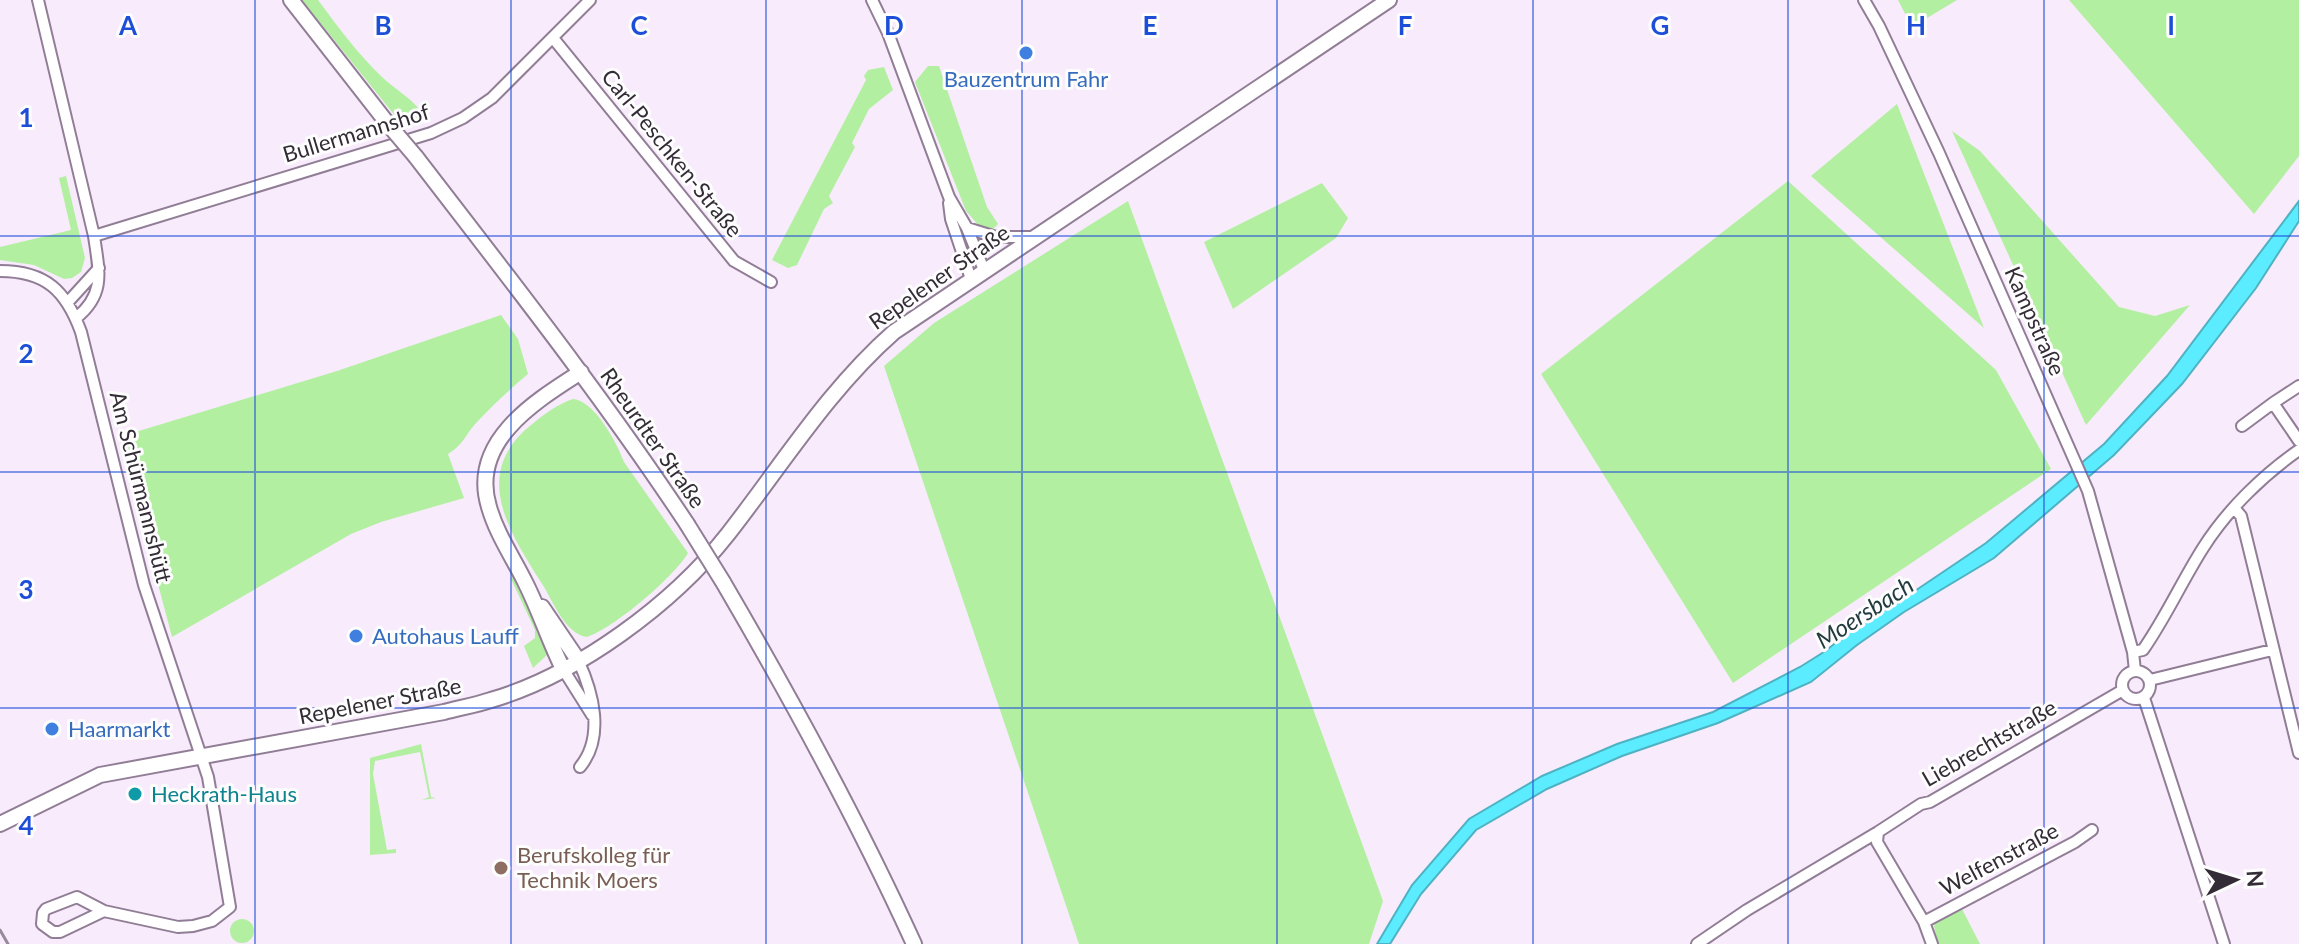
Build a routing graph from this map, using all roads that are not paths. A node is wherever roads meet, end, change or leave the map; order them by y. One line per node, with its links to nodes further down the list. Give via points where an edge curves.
1 (38, 0): 10 (street)
2 (291, 0): 19 (main road, Rheurdter Straße, bridge)
3 (590, 0): 7 (street, Bullermannshof)
4 (872, 0): 8 (street)
5 (1389, 0): 11 (main road, Repelener Straße)
6 (1864, 0): 28 (street, Kampstraße, via 1939,153 2088,491)
7 (553, 38): 10 (street, Bullermannshof, via 492,98 431,133); 16 (street, Carl-Peschken-Straße, via 734,261)
8 (949, 197): 9 (street); 15 (street)
9 (967, 228): 11 (street, via 996,237); 13 (street)
10 (94, 236): 12 (street)
11 (1034, 237): 13 (main road, Repelener Straße)
12 (99, 268): 17 (street); 18 (street, via 94,300)
13 (984, 270): 15 (main road, Repelener Straße)
14 (0, 271): 17 (street, Am Schürmannshütt, via 35,275)
15 (971, 279): 29 (main road, Repelener Straße, via 894,332 858,366 688,579 633,625)
16 (771, 282)
17 (68, 302): 18 (street, Am Schürmannshütt)
18 (76, 318): 37 (street, Am Schürmannshütt, via 144,585)
19 (581, 372): 26 (main road, via 533,403 503,434 488,461 488,506); 46 (main road, Rheurdter Straße, bridge, via 638,449 723,582 854,816)
20 (2299, 386): 21 (street)
21 (2273, 403): 22 (street); 23 (street)
22 (2242, 426)
23 (2299, 441)
24 (2299, 450): 25 (street)
25 (2235, 509): 27 (street, via 2241,516); 28 (street, via 2205,545 2143,650)
26 (528, 587): 29 (main road); 30 (main road)
27 (2272, 650): 32 (street); 36 (street)
28 (2133, 652): 31 (street, Kampstraße)
29 (578, 660): 30 (main road, Repelener Straße); 35 (street)
30 (563, 669): 35 (street); 37 (main road, Repelener Straße, via 493,700 444,712)
31 (2135, 671): 32 (street); 33 (street, via 2125,676)
32 (2150, 680): 34 (street)
33 (2123, 690): 34 (street, via 2134,700); 42 (street, Liebrechtstraße, via 1921,804)
34 (2144, 698): 49 (street)
35 (594, 717): 38 (street, via 592,749)
36 (2299, 753)
37 (199, 756): 39 (main road, Repelener Straße, via 100,775); 44 (street, via 208,777 230,907 212,921 178,927)
38 (580, 767)
39 (31, 811): 40 (main road, Repelener Straße); 43 (main road, Repelener Straße)
40 (0, 824)
41 (2092, 830): 45 (street, Welfenstraße)
42 (1877, 835): 45 (street); 47 (street, Liebrechtstraße)
43 (0, 836)
44 (104, 911): 44 (street, via 77,897 46,909 41,918 47,929 60,932)
45 (1924, 922): 48 (street)
46 (914, 944)
47 (1697, 944)
48 (1932, 944)
49 (2224, 944)

